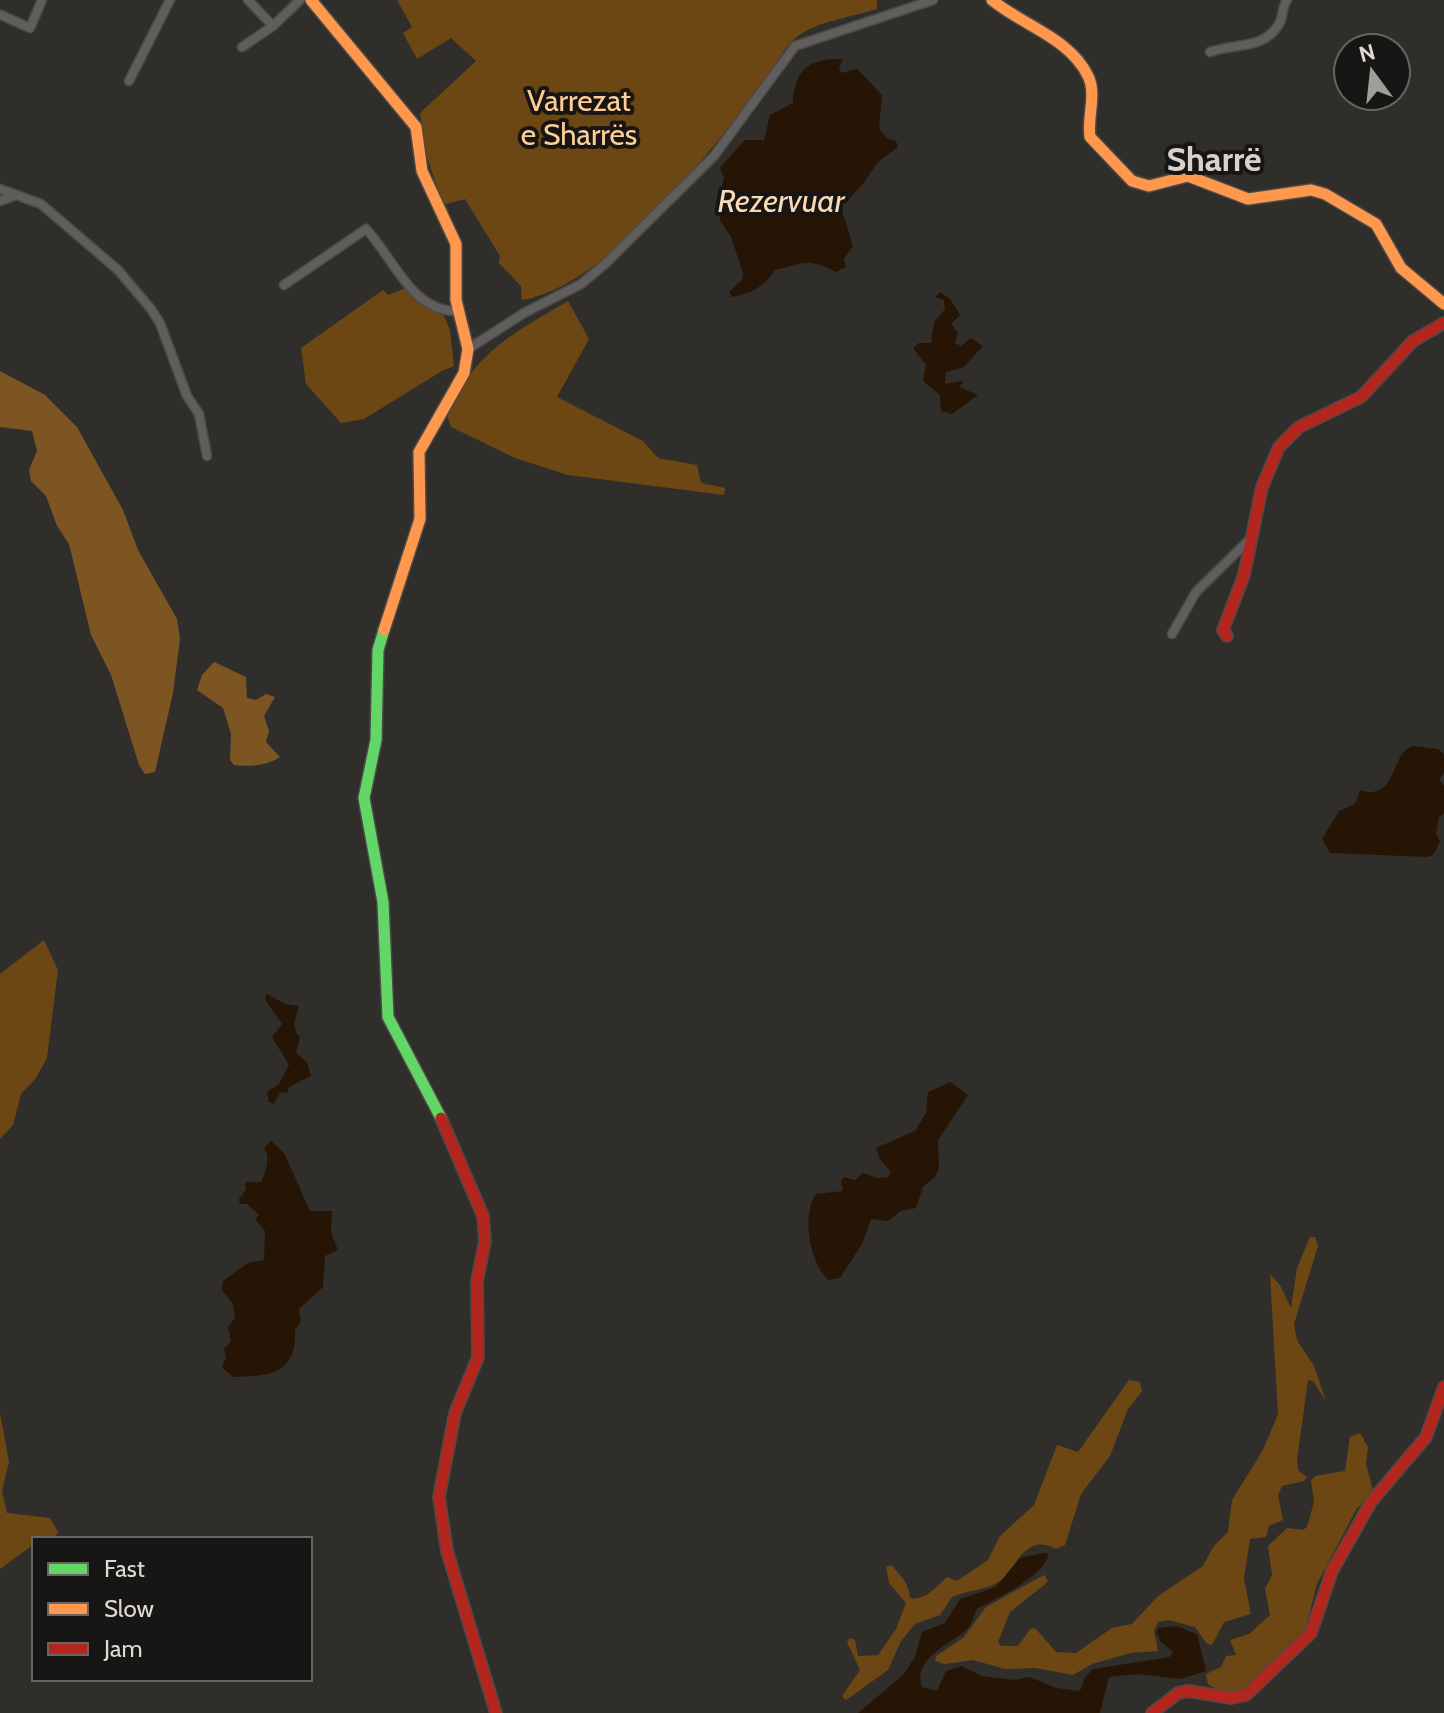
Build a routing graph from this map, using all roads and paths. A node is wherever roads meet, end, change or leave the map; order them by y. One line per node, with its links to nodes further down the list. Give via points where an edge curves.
1 (42, 0): 9 (street, via 30,28)
2 (170, 0): 13 (street)
3 (248, 0): 10 (street)
4 (300, 0): 10 (street)
5 (311, 0): 19 (street, via 416,127 422,171 456,244)
6 (933, 0): 21 (street, via 795,46 714,156 604,265 581,284)
7 (992, 0): 18 (street, via 1057,40 1088,75 1090,137 1132,181 1149,186 1188,176 1248,199 1311,190 1325,194 1376,224 1401,268)
8 (1287, 0): 12 (street, via 1279,25 1264,39)
9 (1, 15)
10 (273, 26): 11 (street)
11 (242, 47)
12 (1210, 52)
13 (129, 81)
14 (0, 189): 15 (street)
15 (13, 196): 16 (street); 22 (street, via 41,204 118,270 151,309 199,414)
16 (0, 201)
17 (284, 285): 19 (street, via 366,229 421,298)
18 (1444, 304)
19 (458, 311): 21 (street)
20 (1444, 323): 23 (street, via 1413,341 1361,397 1316,417 1279,447 1262,487)
21 (468, 349): 27 (street, via 464,373 419,452 420,519 378,650 376,740 364,798 383,902 388,1017 444,1124 483,1216 478,1357 455,1413 439,1497 447,1551)
22 (207, 456)
23 (1251, 539): 24 (street, via 1196,592); 25 (street, via 1223,630)
24 (1172, 634)
25 (1227, 636)
26 (1444, 1387): 28 (street, via 1426,1437 1371,1502 1332,1571 1311,1633 1246,1695 1233,1699 1184,1690)
27 (496, 1713)
28 (1152, 1713)

